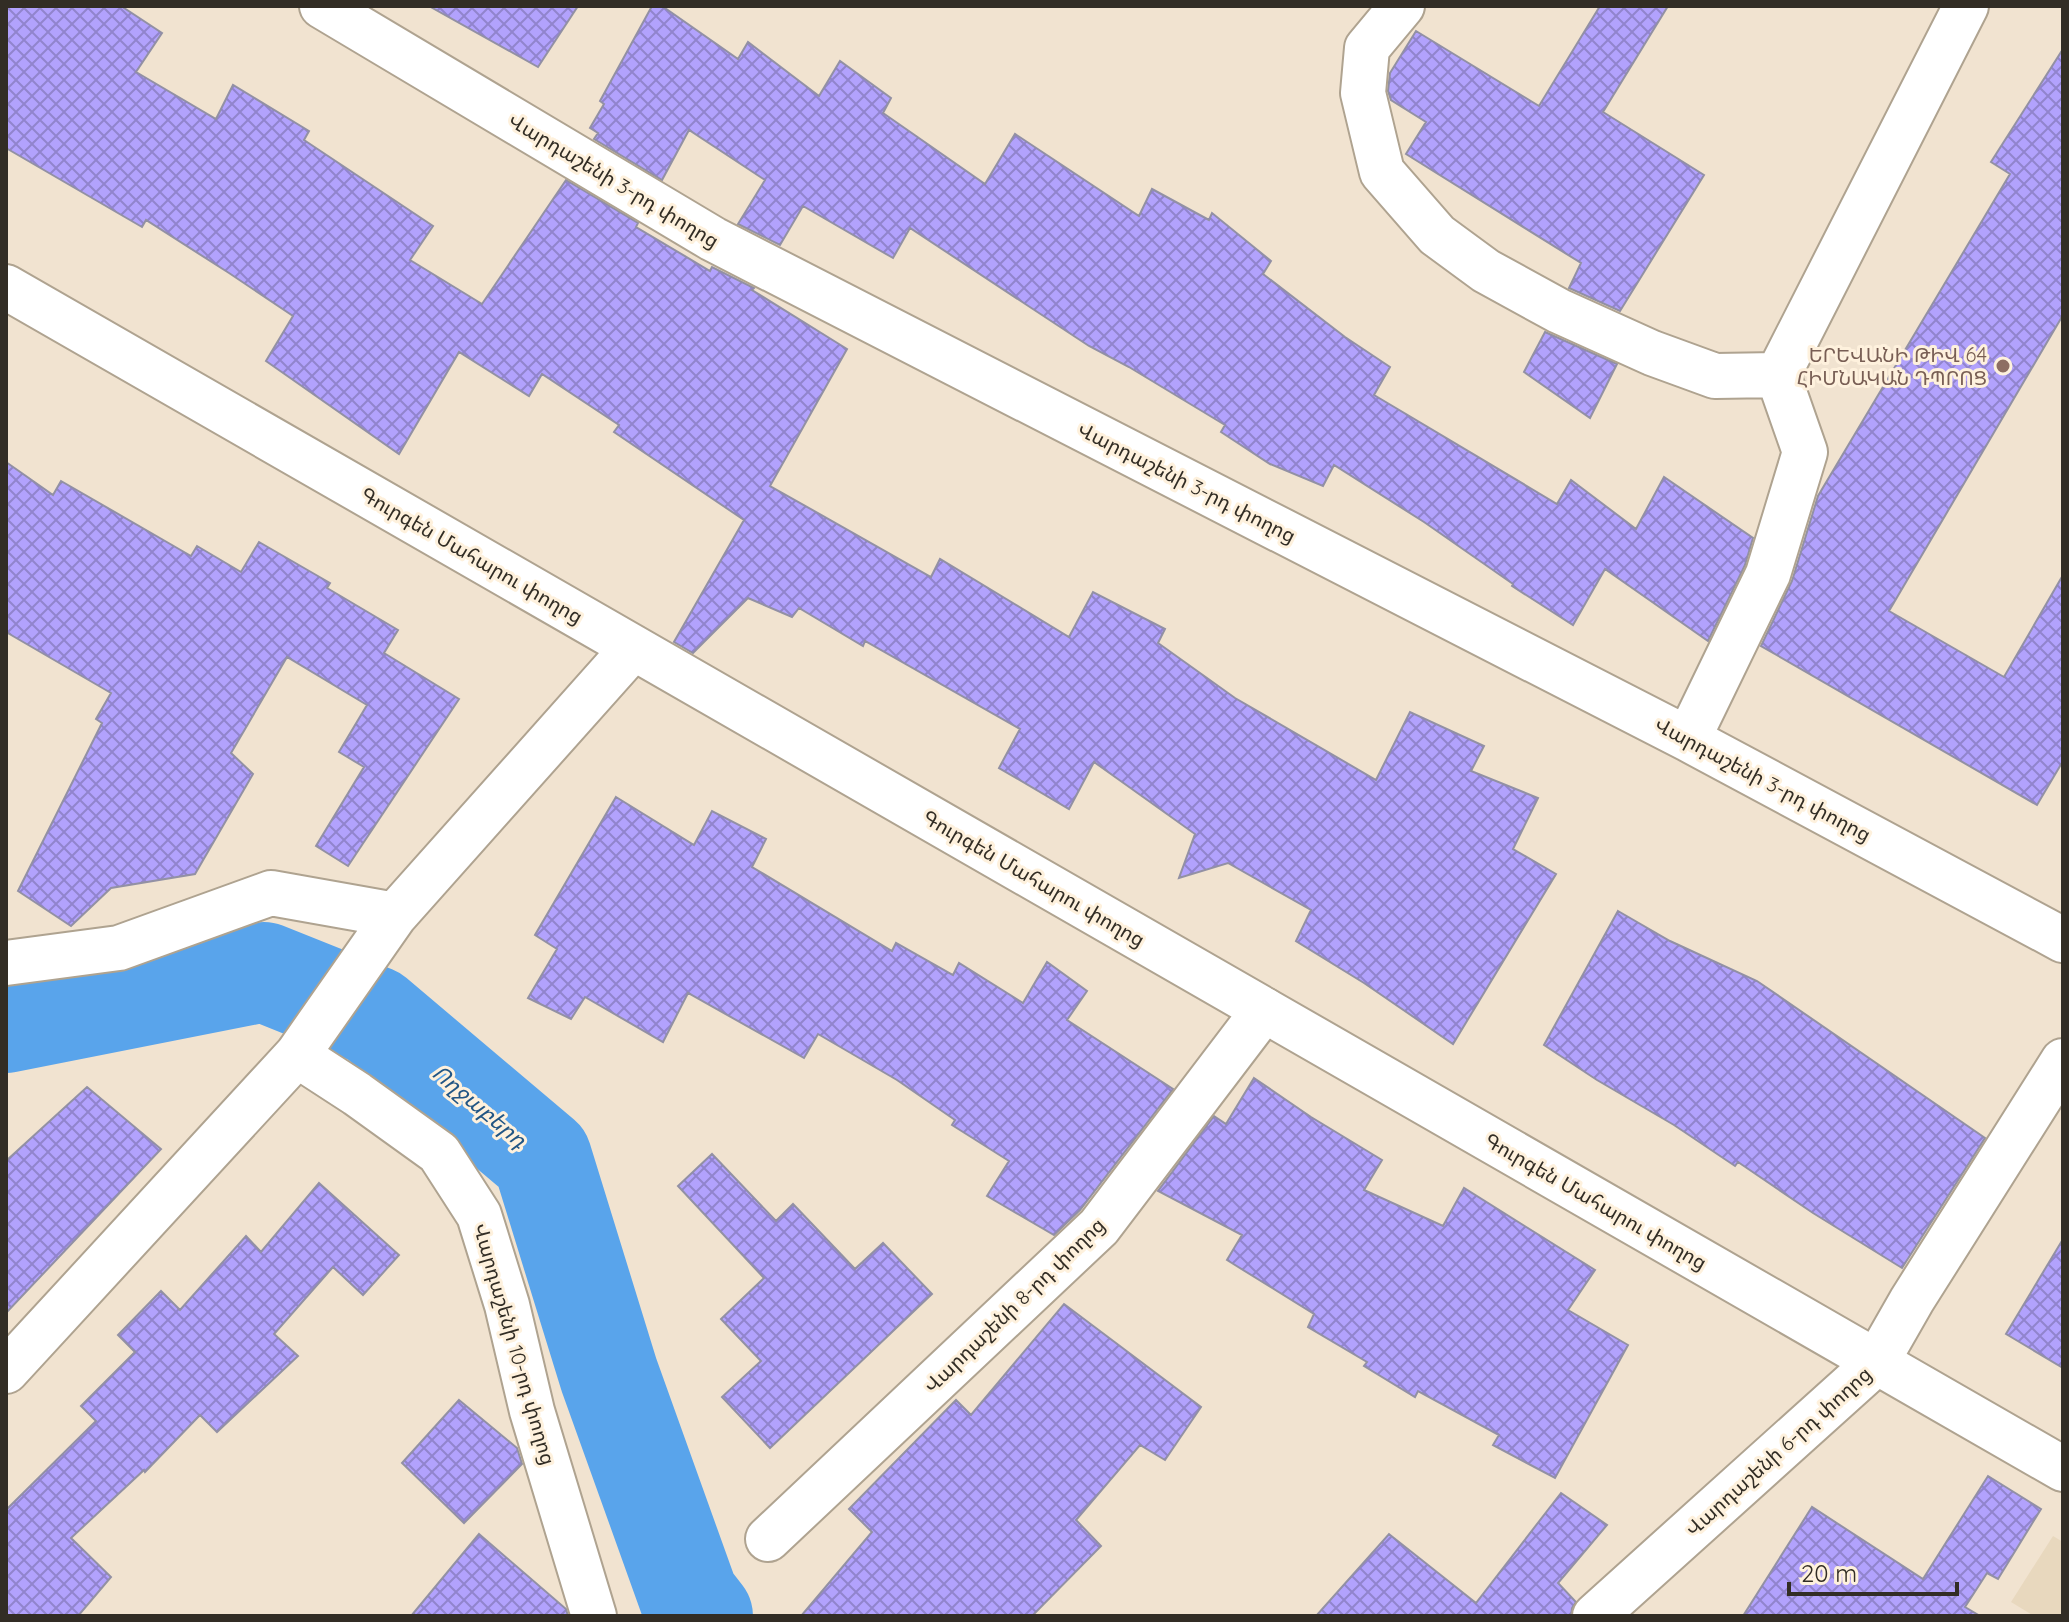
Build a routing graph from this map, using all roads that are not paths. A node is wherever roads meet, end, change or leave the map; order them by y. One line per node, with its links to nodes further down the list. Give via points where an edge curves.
1 (322, 6): 7 (street, Վարդաշենի 3-րդ փողոց, via 713,239)
2 (1402, 6): 5 (street, via 1367,48 1363,93 1382,172 1437,235 1535,298 1652,353 1715,376)
3 (1966, 6): 5 (street)
4 (6, 287): 6 (street, Գուրգեն Մահարու փողոց)
5 (1778, 375): 7 (street, via 1805,452 1768,574)
6 (633, 648): 8 (street); 11 (street, Գուրգեն Մահարու փողոց)
7 (1688, 739): 9 (street, Վարդաշենի 3-րդ փողոց)
8 (390, 923): 10 (street, via 271,893 119,948); 12 (street)
9 (2063, 940)
10 (6, 963)
11 (1264, 1010): 14 (street, Գուրգեն Մահարու փողոց); 17 (street, Վարդաշենի 8-րդ փողոց, via 1099,1227)
12 (302, 1048): 15 (street); 18 (street, Վարդաշենի 10-րդ փողոց, via 439,1153 479,1215)
13 (2063, 1061): 14 (street, Վարդաշենի 6-րդ փողոց)
14 (1876, 1363): 16 (street, Գուրգեն Մահարու փողոց); 19 (street, Վարդաշենի 6-րդ փողոց)
15 (6, 1371)
16 (2063, 1469)
17 (768, 1539)
18 (594, 1616)
19 (1595, 1616)

